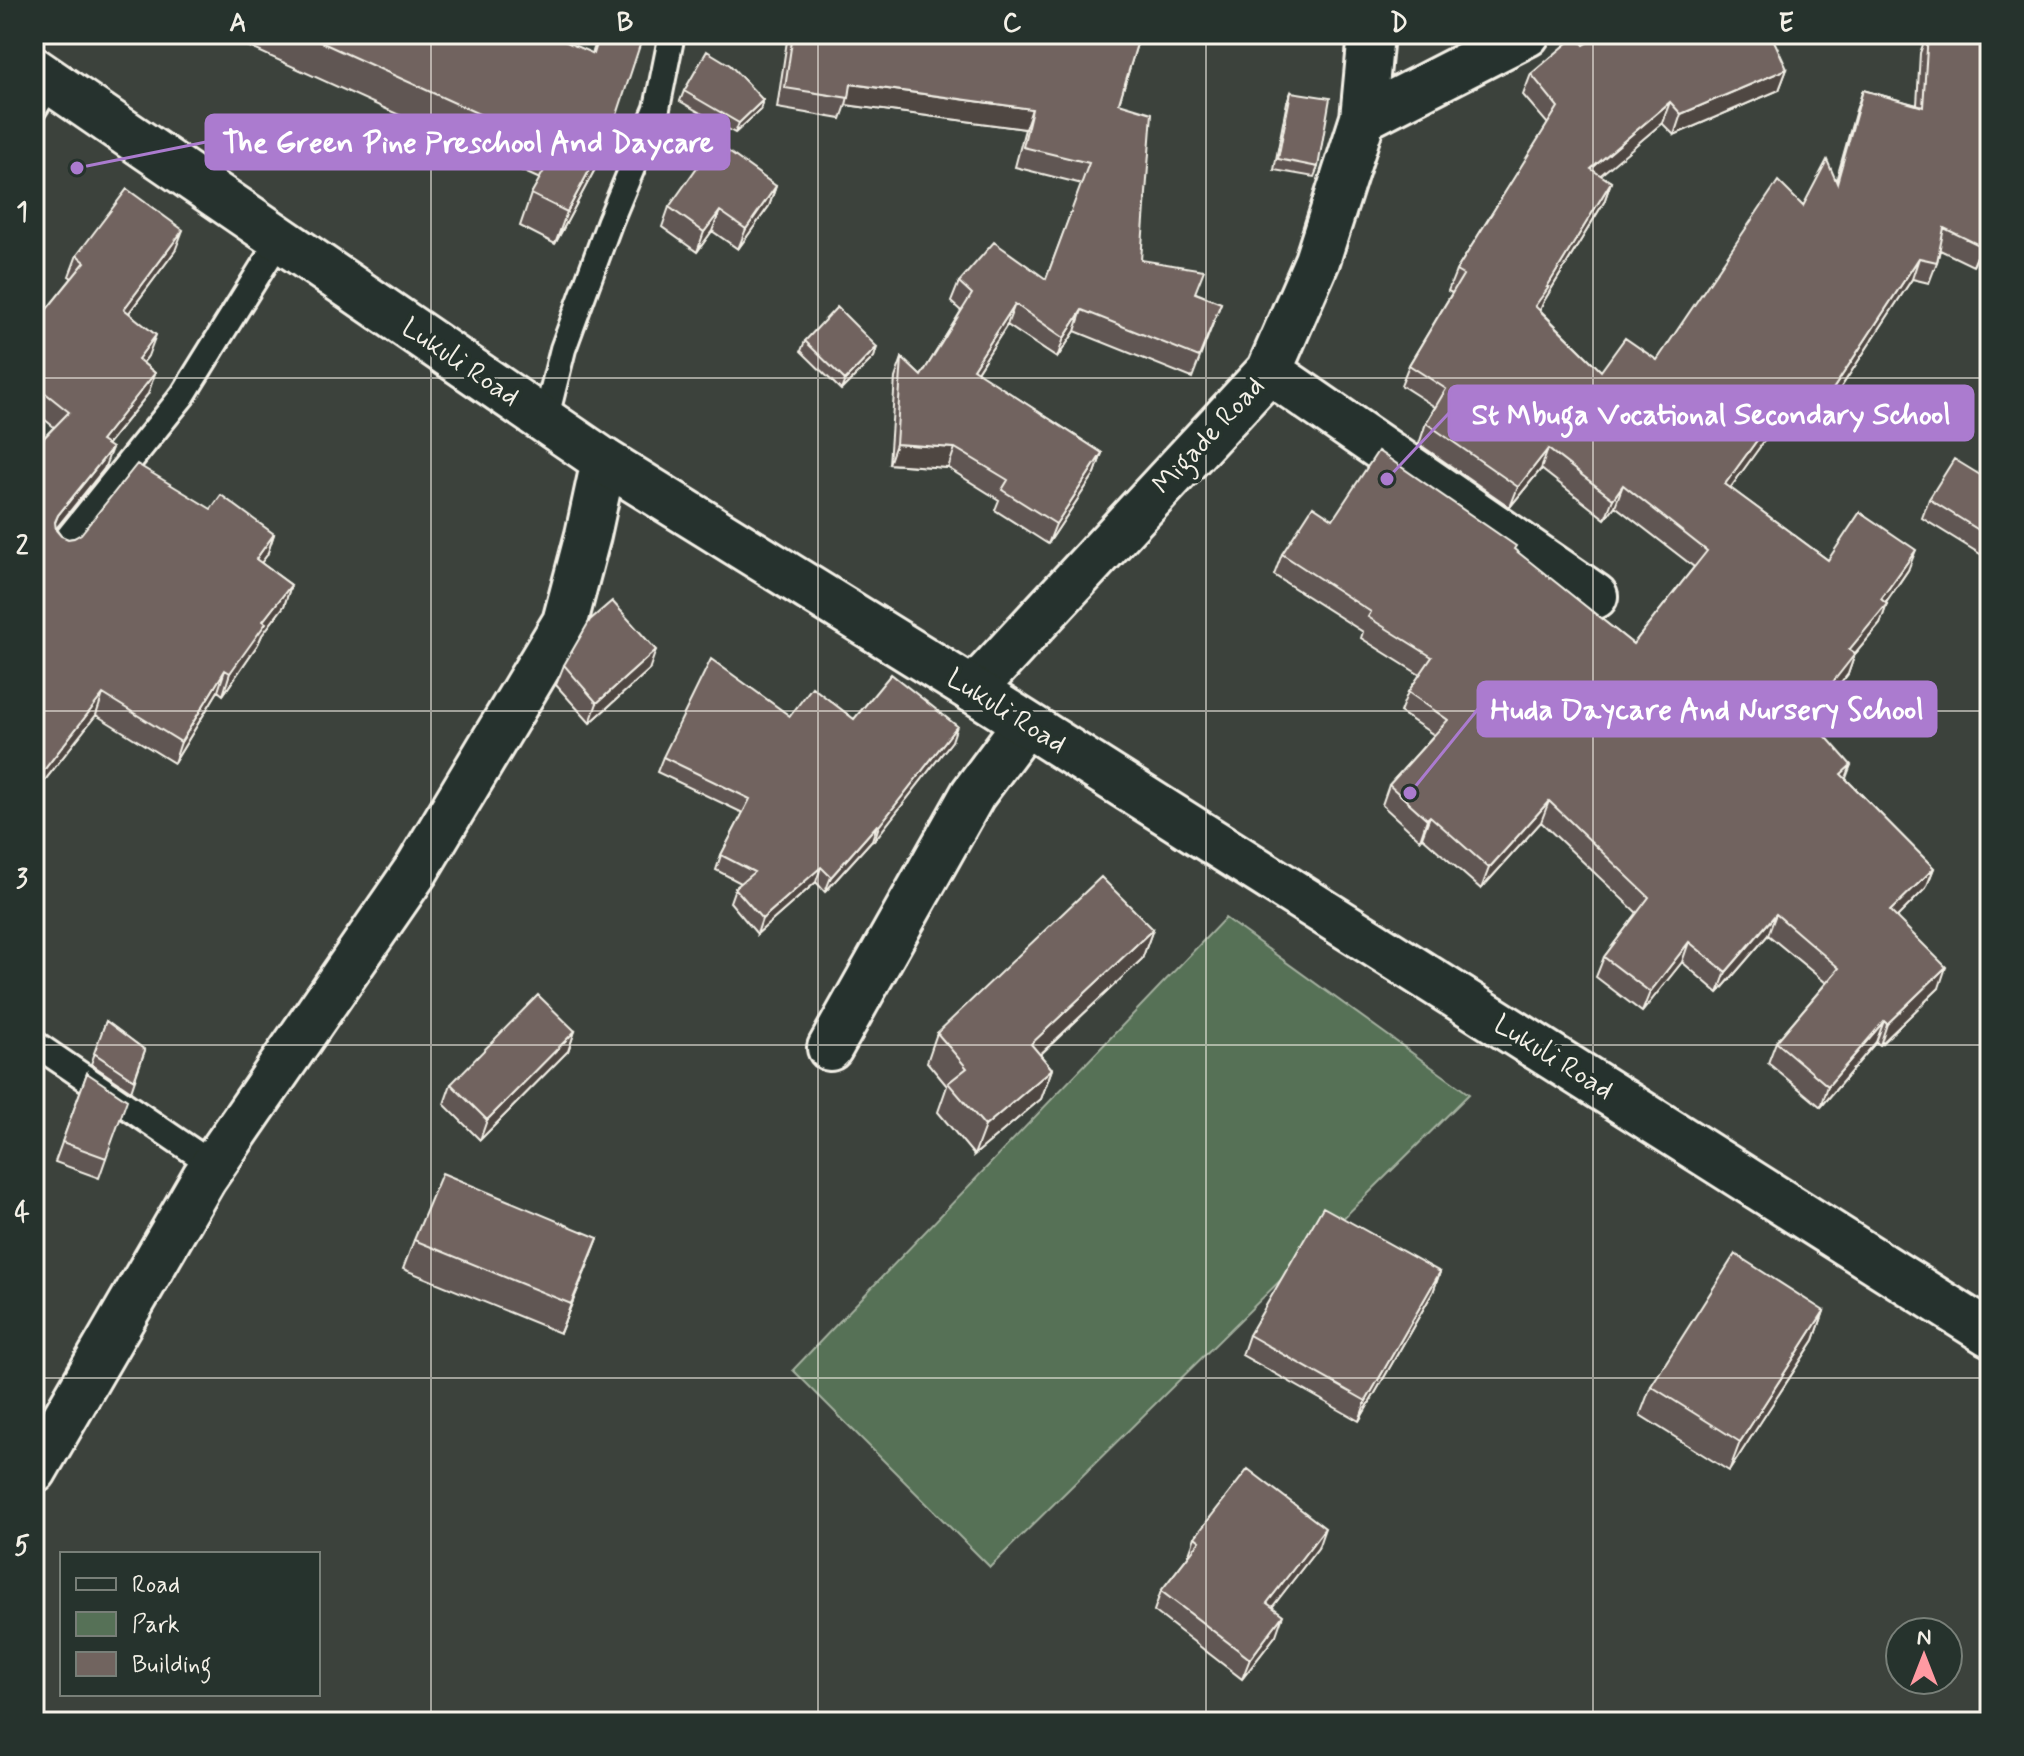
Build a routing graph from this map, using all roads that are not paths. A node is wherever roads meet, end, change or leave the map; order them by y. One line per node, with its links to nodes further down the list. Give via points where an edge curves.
1 (672, 34): 8 (lane, via 657,108 563,349)
2 (1371, 34): 5 (street, Migade Road)
3 (1527, 34): 5 (street)
4 (40, 87): 6 (street, Lukuli Road)
5 (1363, 118): 7 (street, Migade Road, via 1317,261)
6 (280, 239): 8 (street, Lukuli Road); 10 (lane, via 183,395)
7 (1269, 371): 11 (street); 12 (street, Migade Road)
8 (545, 421): 9 (street, Lukuli Road)
9 (604, 461): 12 (street, Lukuli Road); 16 (street, via 565,622 417,869)
10 (62, 545)
11 (1595, 596)
12 (973, 690): 13 (street, Lukuli Road)
13 (1025, 724): 15 (street, via 973,794); 17 (street, Lukuli Road)
14 (34, 1043): 16 (lane)
15 (830, 1048)
16 (213, 1165): 18 (street)
17 (1990, 1334)
18 (34, 1471)

